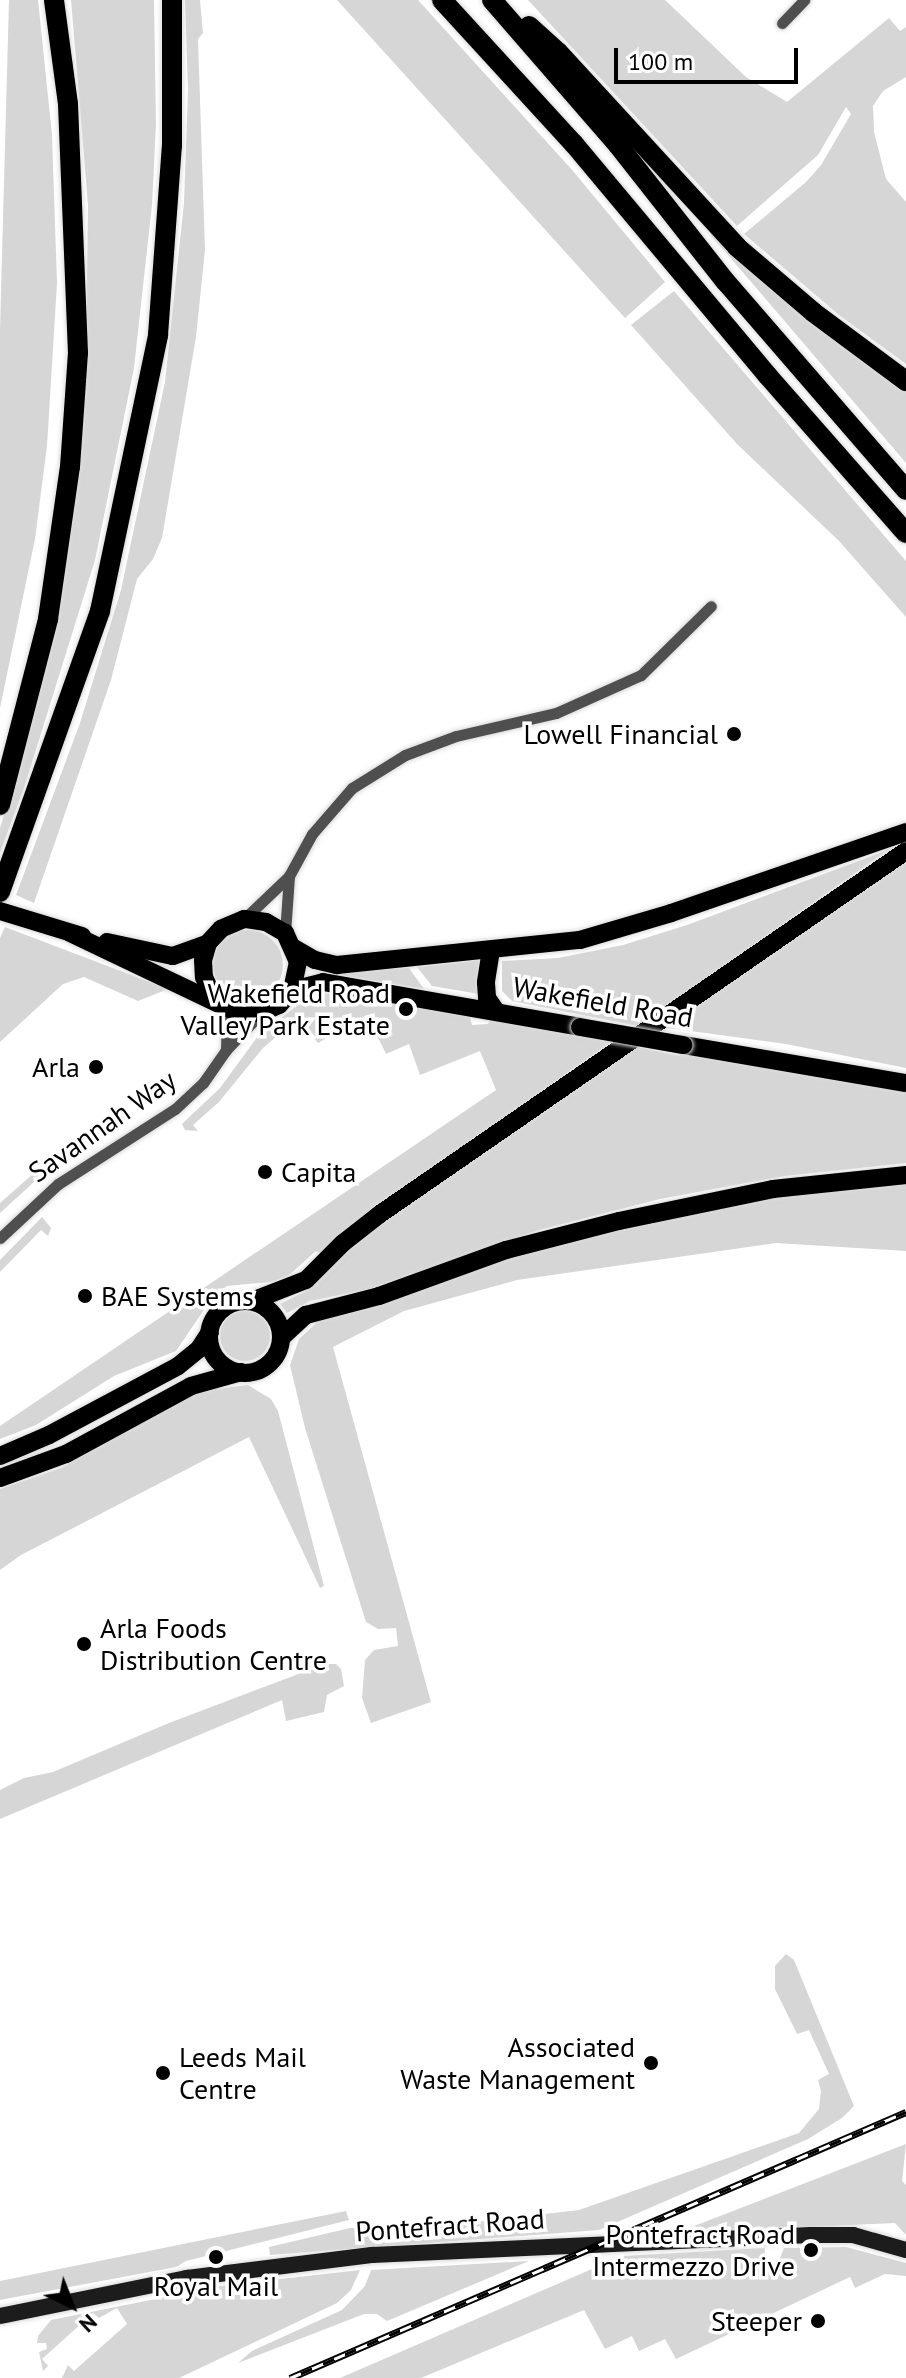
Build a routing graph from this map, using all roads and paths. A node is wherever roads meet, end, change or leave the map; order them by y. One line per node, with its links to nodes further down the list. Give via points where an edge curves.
1 (54, 0): 12 (highway, via 68,104 78,353 70,467 48,619)
2 (172, 0): 16 (highway, via 172,145 158,335 100,611)
3 (442, 0): 10 (highway, via 574,144)
4 (492, 0): 9 (highway)
5 (500, 0): 8 (highway, via 558,52 737,247)
6 (804, 0): 7 (street)
7 (782, 23)
8 (906, 381)
9 (906, 490)
10 (906, 533)
11 (711, 606): 15 (street, via 641,675 556,713 456,736 405,755 352,788 312,834)
12 (0, 805)
13 (906, 832): 22 (main road, via 580,940)
14 (906, 851): 31 (main road, via 380,1214 306,1280)
15 (289, 876): 18 (street); 20 (street)
16 (0, 892)
17 (0, 911): 19 (main road)
18 (244, 919): 20 (main road, via 266,922); 21 (main road, via 221,929)
19 (70, 933): 21 (main road, via 173,956); 24 (main road)
20 (289, 941): 22 (main road, via 315,960 337,965); 23 (main road, via 298,962)
21 (208, 943): 24 (main road, via 204,977)
22 (491, 950): 25 (main road, via 487,998)
23 (292, 990): 25 (main road, Wakefield Road, via 323,982); 26 (main road, Wakefield Road, via 279,1005)
24 (225, 1007): 26 (main road); 27 (street)
25 (496, 1011): 28 (main road, Wakefield Road, bridge)
26 (261, 1013): 27 (street, Savannah Way)
27 (226, 1050): 30 (street, Savannah Way, via 203,1083 175,1109 58,1184)
28 (906, 1083)
29 (906, 1175): 33 (main road, via 773,1189 506,1250 379,1296 321,1309 293,1324)
30 (0, 1238)
31 (252, 1301): 32 (main road, via 220,1311); 33 (main road, via 274,1314)
32 (210, 1332): 34 (main road, via 221,1363); 35 (main road, via 178,1366)
33 (281, 1338): 34 (main road, via 266,1366)
34 (241, 1372): 36 (main road, via 191,1386 66,1454)
35 (0, 1456)
36 (0, 1478)
37 (906, 2250): 38 (main road, Pontefract Road, via 853,2235 811,2235 372,2255 187,2278)
38 (0, 2316)

